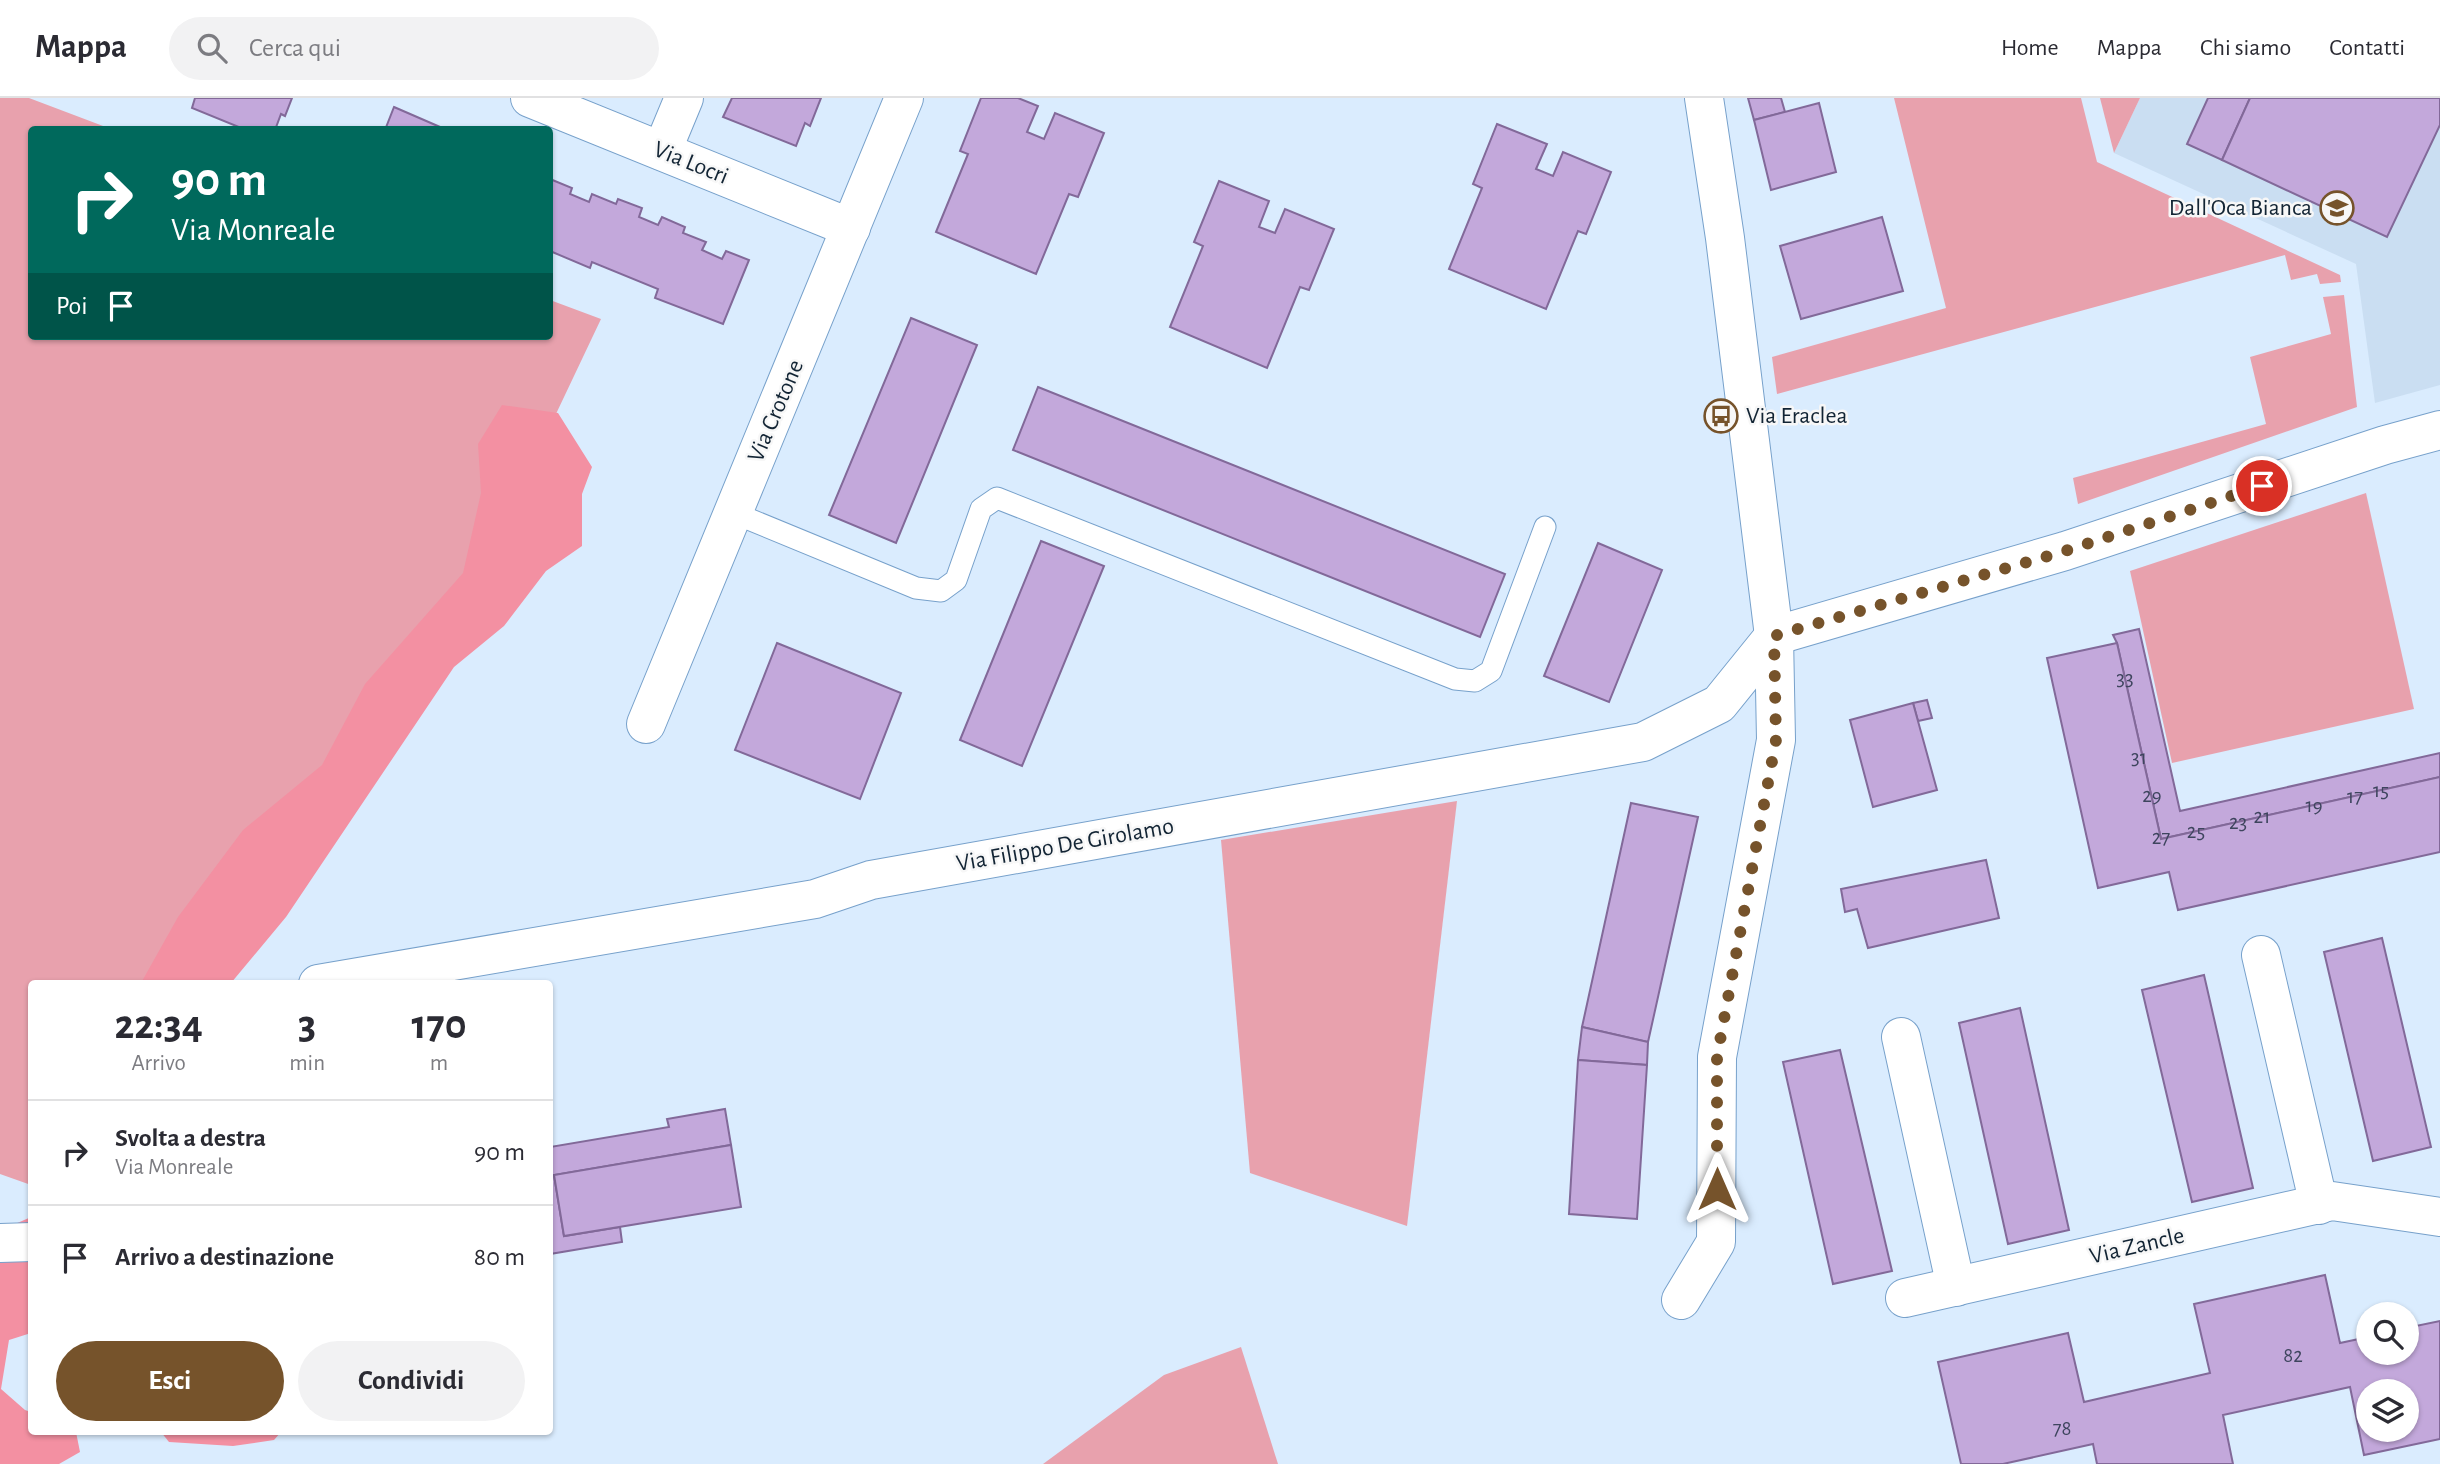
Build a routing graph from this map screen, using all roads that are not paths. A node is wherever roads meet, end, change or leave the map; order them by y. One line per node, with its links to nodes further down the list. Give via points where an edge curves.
1 (530, 98): 5 (street, Via Locri)
2 (684, 98): 5 (street)
3 (904, 98): 6 (street, Via Crotone)
4 (1704, 98): 10 (street, via 1726,238)
5 (662, 151): 6 (street, Via Locri)
6 (851, 228): 8 (street, Via Crotone)
7 (2440, 430): 10 (street, via 2065,551)
8 (734, 513): 9 (lane, via 916,588 941,592 956,580 981,509 997,498 1455,679 1475,681 1491,671); 11 (street, Via Crotone)
9 (1545, 527)
10 (1774, 636): 13 (street, Via Filippo De Girolamo, via 1719,704 1643,742 871,880 815,899); 21 (street, via 1776,740 1717,1057 1716,1242)
11 (646, 724)
12 (2261, 955): 15 (street)
13 (341, 980)
14 (1900, 1037): 19 (street)
15 (2319, 1205): 16 (street, Via Zancle, via 2332,1202); 19 (street, Via Zancle)
16 (2440, 1217)
17 (28, 1242): 18 (street)
18 (0, 1243)
19 (1956, 1287): 20 (street, Via Zancle)
20 (1905, 1298)
21 (1681, 1300)

